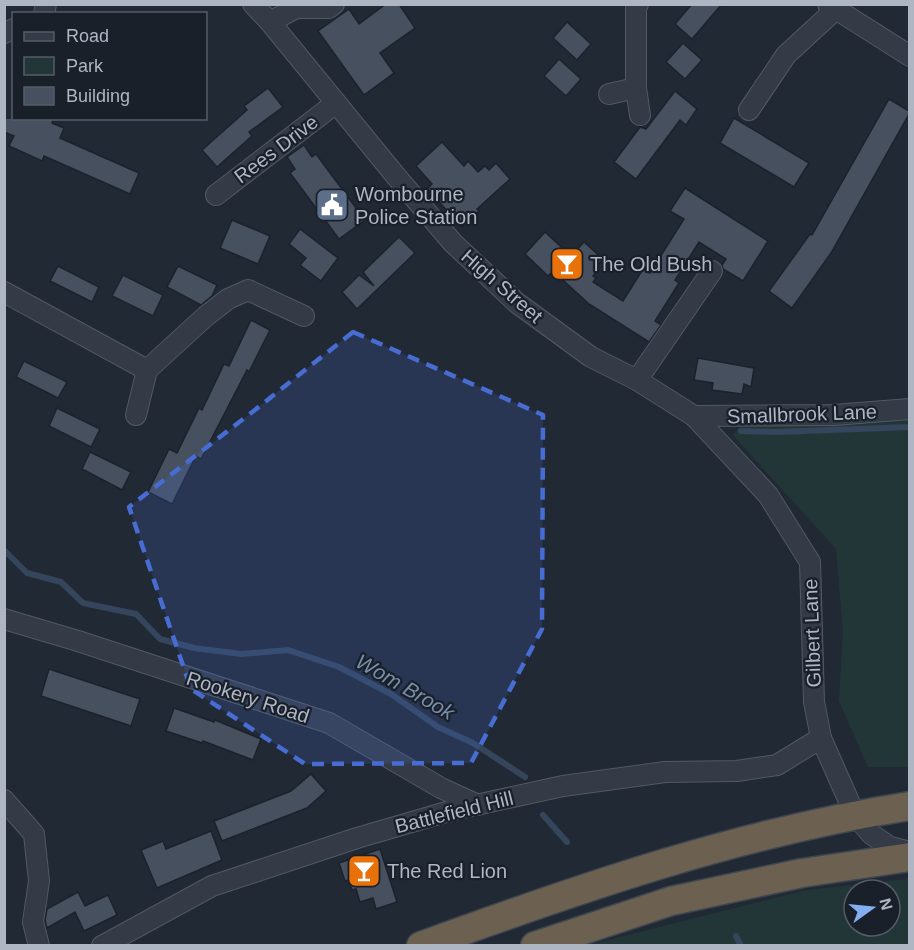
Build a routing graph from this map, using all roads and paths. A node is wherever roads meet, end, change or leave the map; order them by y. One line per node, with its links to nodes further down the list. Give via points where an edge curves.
1 (253, 4): 6 (street, High Street)
2 (334, 4): 4 (street, via 329,8)
3 (638, 4): 8 (street)
4 (295, 6): 6 (street)
5 (831, 7): 7 (street); 11 (street, via 786,55)
6 (270, 22): 10 (street, High Street)
7 (909, 56)
8 (636, 88): 9 (street); 12 (street)
9 (609, 94)
10 (336, 104): 13 (street, Rees Drive); 18 (street, High Street, via 453,243 517,303 591,357)
11 (749, 110)
12 (640, 115)
13 (216, 195)
14 (712, 271): 18 (street)
15 (4, 292): 17 (street)
16 (304, 316): 17 (street, via 248,290 228,298)
17 (147, 370): 20 (street)
18 (637, 380): 21 (street, High Street)
19 (909, 409): 21 (street, Smallbrook Lane, via 834,415)
20 (136, 415)
21 (694, 416): 23 (street, Gilbert Lane, via 768,495 810,562 814,702)
22 (4, 620): 25 (street, Rookery Road, via 329,723)
23 (820, 738): 25 (street, Battlefield Hill, via 777,765 736,771 665,772 563,786); 27 (street, Gilbert Lane)
24 (4, 800): 30 (street, via 34,834 39,881 33,922)
25 (478, 805): 31 (street, Battlefield Hill, via 357,838 212,886)
26 (909, 806): 27 (highway)
27 (855, 815): 28 (street, Gilbert Lane, via 871,834 890,847); 32 (highway, via 758,837 534,905)
28 (909, 852)
29 (909, 857): 33 (highway, via 802,873 671,901)
30 (39, 945)
31 (102, 945)
32 (421, 945)
33 (535, 945)

